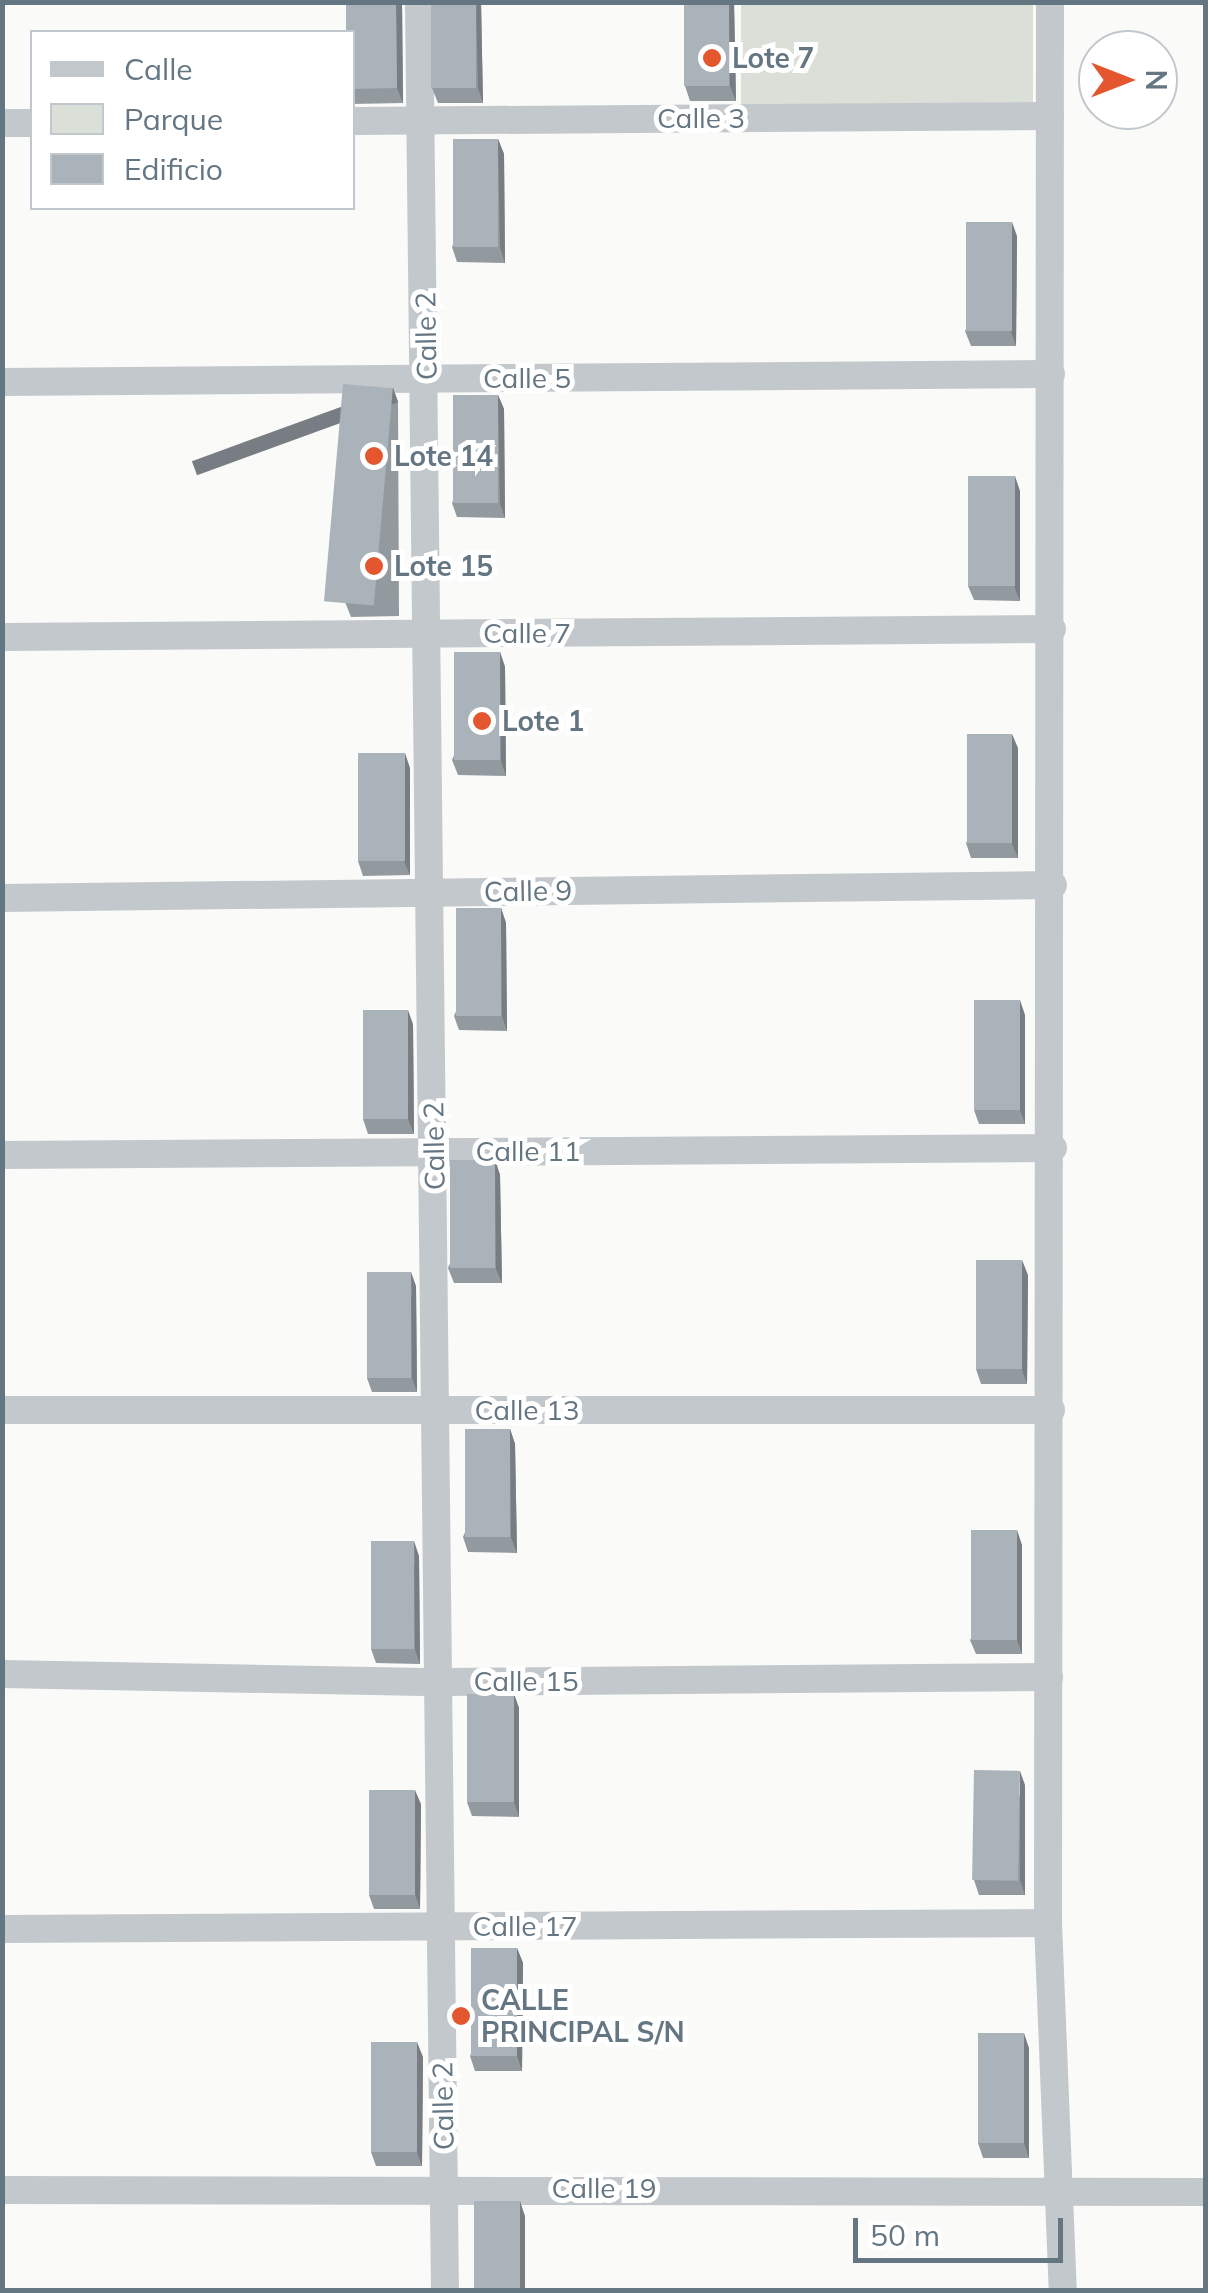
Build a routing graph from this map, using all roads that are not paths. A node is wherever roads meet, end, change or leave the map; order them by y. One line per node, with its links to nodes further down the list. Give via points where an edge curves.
1 (419, 2): 5 (street, Calle 2)
2 (1050, 2): 3 (street)
3 (1050, 116): 5 (street, Calle 3); 8 (street)
4 (355, 120): 5 (street, Calle 3)
5 (424, 120): 9 (street, Calle 2)
6 (30, 122): 7 (street)
7 (2, 123)
8 (1051, 374): 9 (street, Calle 5); 11 (street)
9 (427, 379): 10 (street, Calle 5); 12 (street, Calle 2)
10 (2, 382)
11 (1052, 629): 12 (street, Calle 7); 14 (street)
12 (429, 634): 13 (street, Calle 7); 15 (street, Calle 2)
13 (2, 637)
14 (1052, 885): 15 (street, Calle 9); 17 (street)
15 (432, 892): 16 (street, Calle 9); 18 (street, Calle 2)
16 (2, 898)
17 (1053, 1148): 18 (street, Calle 11); 22 (street)
18 (434, 1152): 19 (street, Calle 11); 21 (street, Calle 2)
19 (2, 1155)
20 (2, 1410): 21 (street, Calle 13)
21 (436, 1410): 22 (street, Calle 13); 25 (street, Calle 2)
22 (1051, 1410): 24 (street)
23 (2, 1674): 25 (street, Calle 15)
24 (1049, 1677): 25 (street, Calle 15); 26 (street)
25 (437, 1682): 27 (street, Calle 2)
26 (1048, 1924): 27 (street, Calle 17); 31 (street)
27 (442, 1927): 28 (street, Calle 17); 29 (street, Calle 2)
28 (2, 1929)
29 (444, 2188): 30 (street, Calle 19); 31 (street, Calle 19); 33 (street, Calle 2)
30 (2, 2190)
31 (1063, 2192): 32 (street, Calle 19); 34 (street)
32 (1206, 2192)
33 (445, 2290)
34 (1063, 2290)

